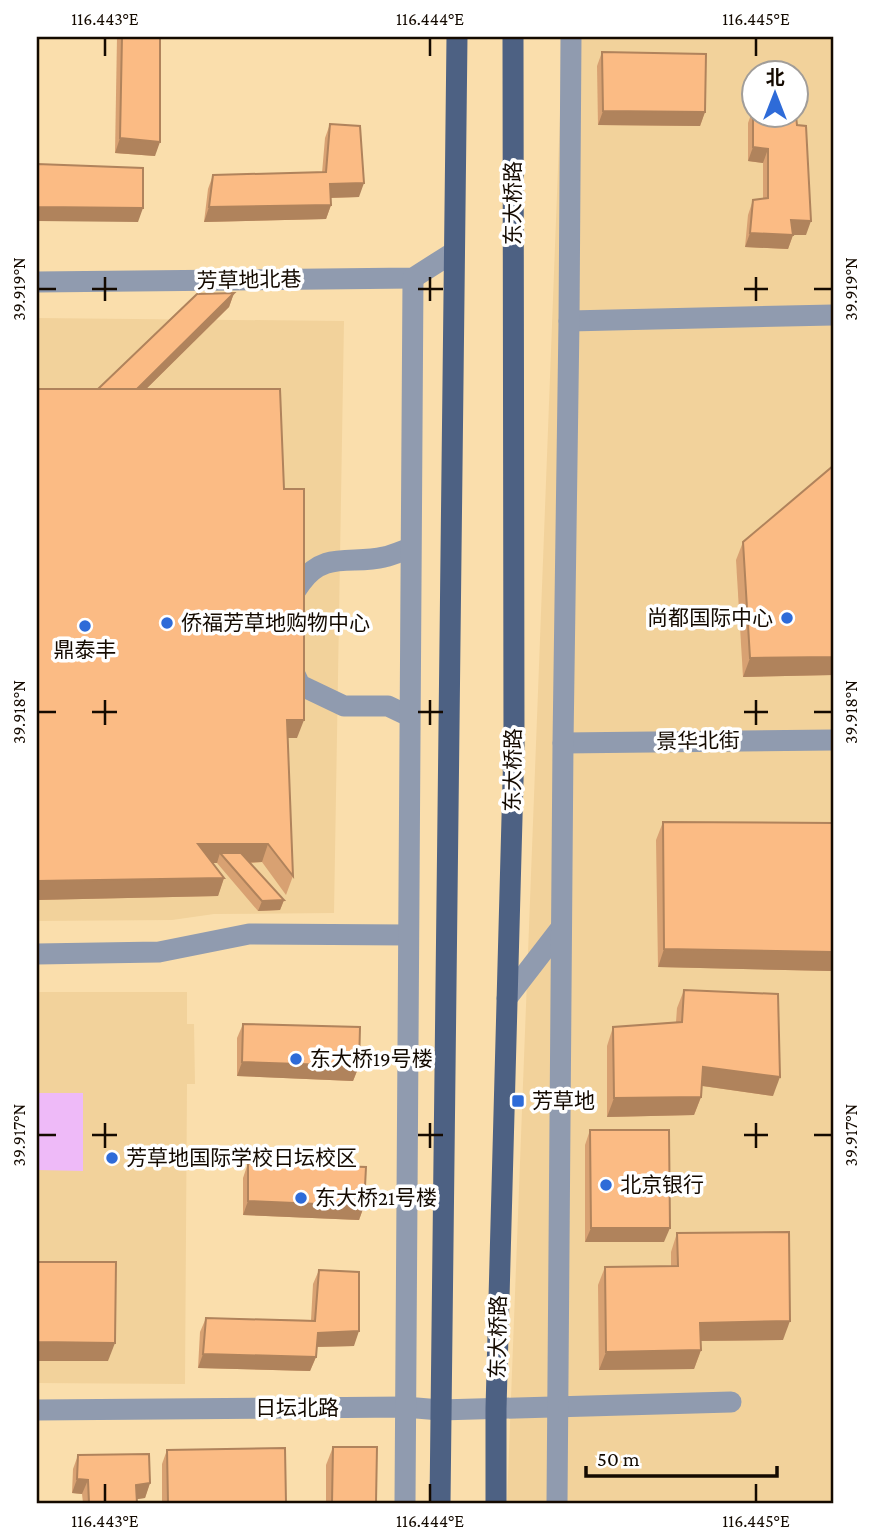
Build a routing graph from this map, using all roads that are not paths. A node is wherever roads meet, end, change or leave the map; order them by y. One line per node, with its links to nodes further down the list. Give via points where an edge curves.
1 (457, 37): 4 (main road)
2 (513, 37): 18 (main road, 东大桥路, via 514,744)
3 (571, 37): 8 (street)
4 (454, 252): 5 (street); 24 (main road)
5 (413, 278): 6 (street, 芳草地北巷); 9 (street)
6 (37, 282)
7 (833, 314): 8 (street)
8 (569, 321): 14 (street)
9 (410, 548): 10 (street, via 382,558 338,559 320,565 291,598); 12 (street)
10 (291, 621)
11 (291, 644): 12 (street, via 291,668 300,685 313,693 344,706 388,706)
12 (410, 716): 16 (street)
13 (833, 740): 14 (street, 景华北街)
14 (562, 743): 15 (street)
15 (561, 928): 18 (street); 20 (street)
16 (408, 935): 17 (street, via 249,934 159,952); 21 (street)
17 (37, 954)
18 (507, 998): 23 (main road, 东大桥路)
19 (731, 1402): 20 (street, 日坛北路)
20 (558, 1406): 23 (street, 日坛北路); 28 (street)
21 (405, 1407): 22 (street, 日坛北路); 24 (street, 日坛北路); 25 (street)
22 (37, 1409)
23 (496, 1409): 24 (street, 日坛北路); 27 (main road, 东大桥路)
24 (440, 1410): 26 (main road)
25 (405, 1503)
26 (440, 1503)
27 (496, 1503)
28 (557, 1503)

